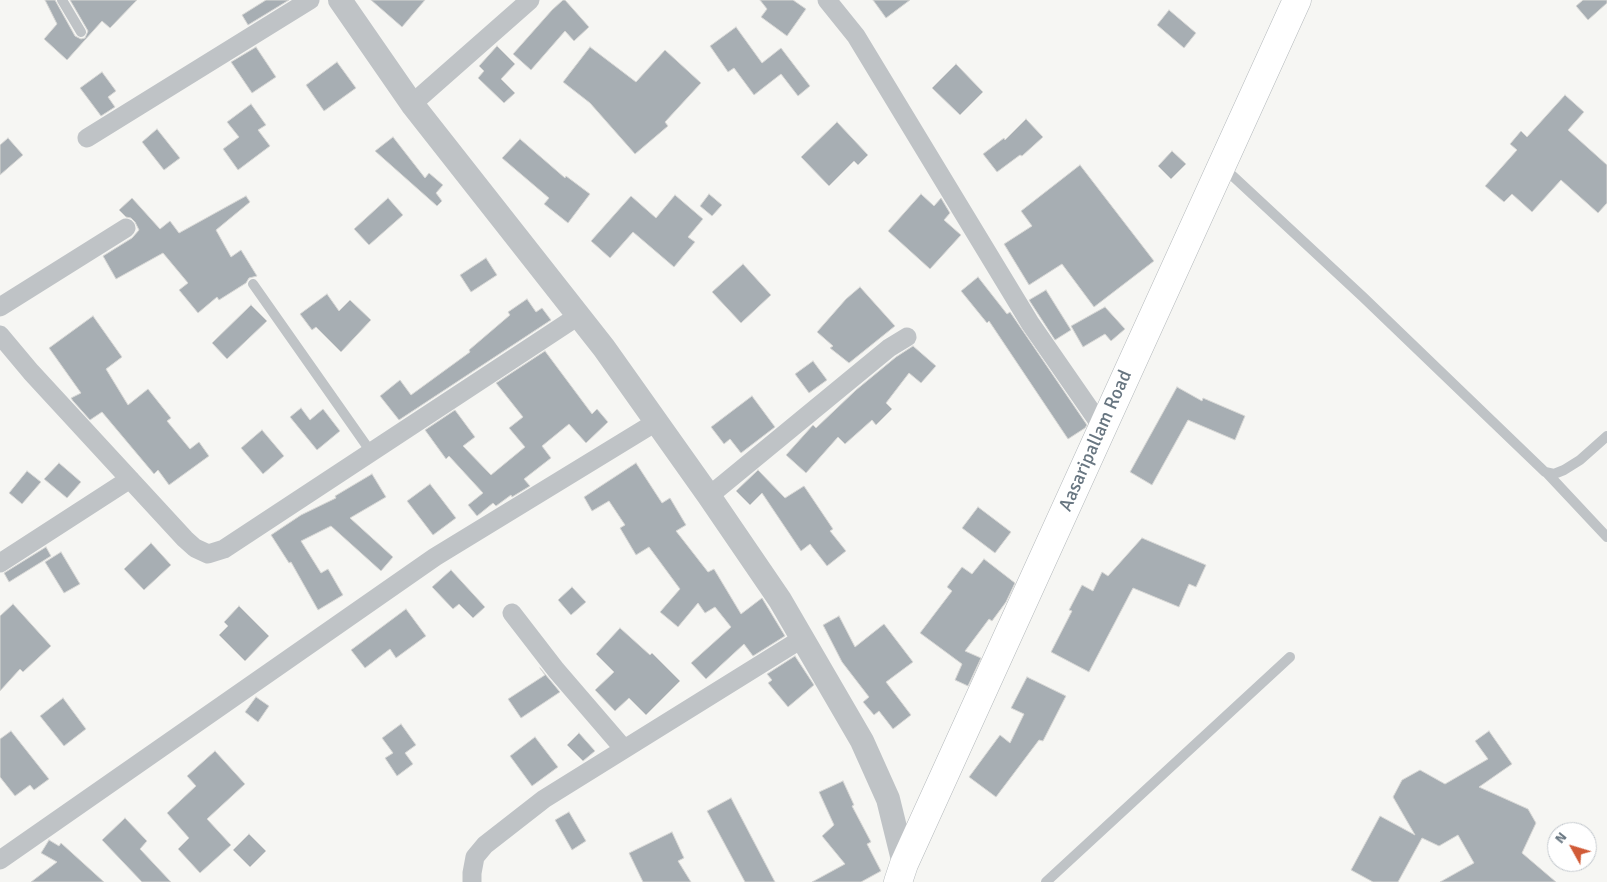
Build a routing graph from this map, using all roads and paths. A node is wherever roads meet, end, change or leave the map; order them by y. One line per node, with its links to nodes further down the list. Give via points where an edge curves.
1 (62, 0): 7 (lane)
2 (310, 0): 9 (street)
3 (340, 0): 8 (street)
4 (530, 0): 8 (street)
5 (828, 0): 18 (street, via 856,36 1030,323)
6 (1297, 0): 10 (main road, Aasaripallam Road)
7 (81, 32)
8 (412, 104): 14 (street)
9 (86, 138)
10 (1222, 166): 18 (main road, Aasaripallam Road); 21 (lane)
11 (126, 228): 13 (street)
12 (253, 284): 20 (lane)
13 (0, 307)
14 (578, 316): 17 (street); 20 (street)
15 (0, 335): 22 (street)
16 (907, 337): 23 (street, via 889,348)
17 (656, 422): 23 (street); 30 (street, via 435,556)
18 (1102, 427): 31 (main road, Aasaripallam Road)
19 (1607, 436): 21 (lane, via 1564,470 1554,474)
20 (371, 452): 22 (street, via 224,549 208,554 195,548)
21 (1545, 472): 24 (lane)
22 (130, 479): 25 (street)
23 (709, 496): 27 (street)
24 (1607, 537)
25 (0, 563)
26 (512, 612): 29 (street, via 556,670)
27 (803, 638): 29 (street); 31 (street, via 866,750 888,800)
28 (1290, 657): 33 (lane)
29 (624, 749): 32 (street, via 544,799 485,845 475,857)
30 (0, 860)
31 (901, 873)
32 (472, 882)
33 (1046, 882)

